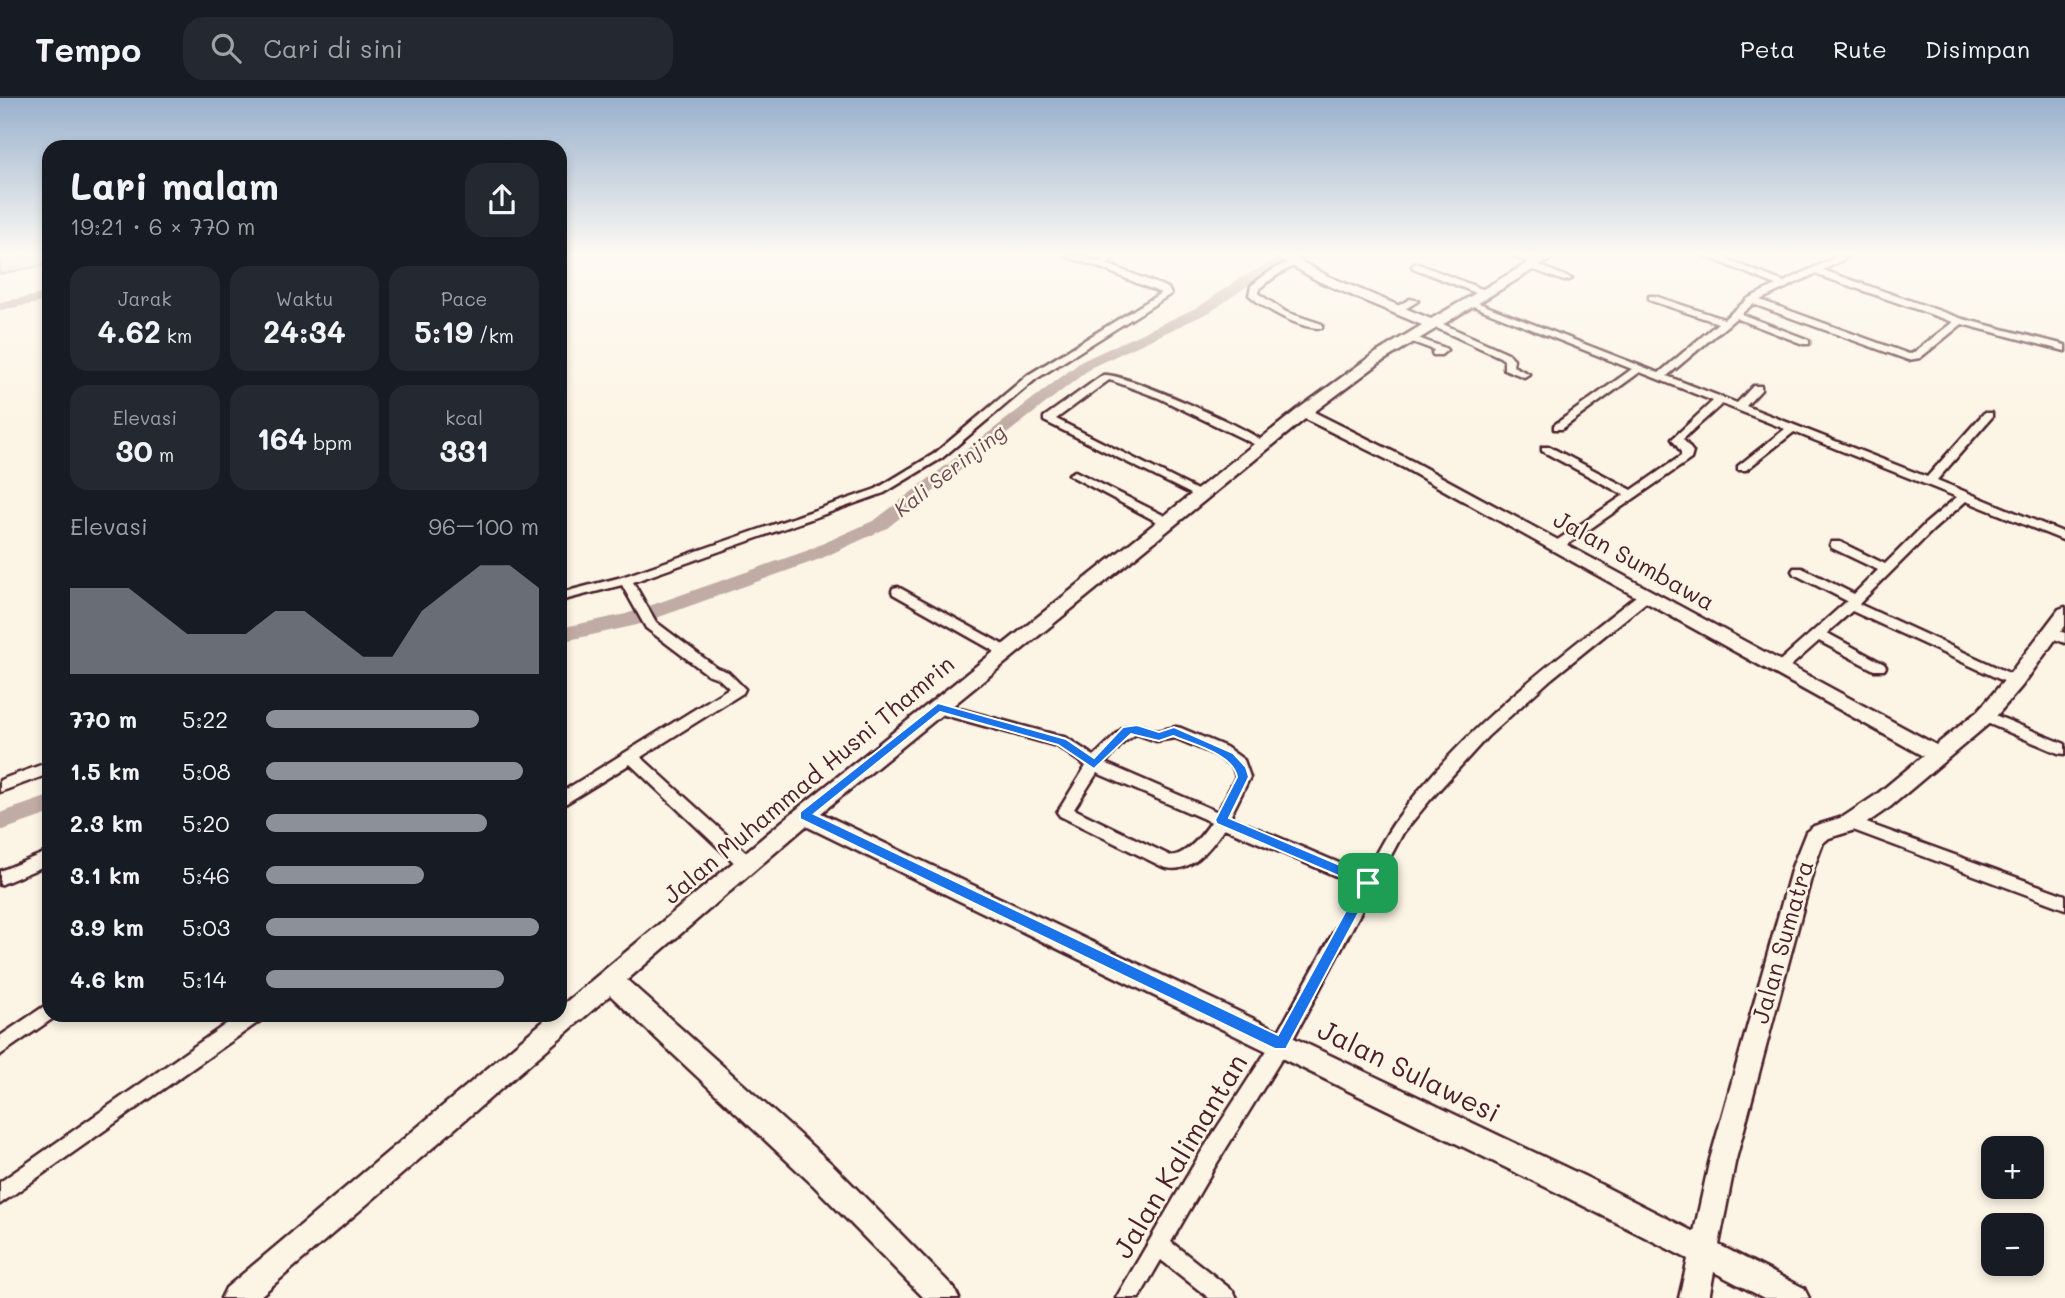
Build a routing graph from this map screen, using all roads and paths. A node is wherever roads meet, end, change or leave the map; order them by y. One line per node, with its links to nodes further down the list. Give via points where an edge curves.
1 (1137, 312): 43 (street, via 1032,377 937,456 880,491)
2 (1280, 312): 13 (street)
3 (1402, 312): 12 (street)
4 (1452, 312): 12 (street, Jalan Muhammad Husni Thamrin)
5 (1494, 312): 19 (street)
6 (1702, 312): 10 (street)
7 (1736, 312): 10 (street)
8 (1785, 312): 11 (street, via 1908,357 1916,356)
9 (1933, 312): 11 (street)
10 (1727, 319): 15 (street); 16 (street); 21 (street)
11 (1959, 321): 17 (street, via 2053,339)
12 (1432, 324): 14 (street, Jalan Muhammad Husni Thamrin); 20 (street, via 1504,355 1508,367)
13 (1319, 326)
14 (1410, 338): 18 (street, via 1442,350); 25 (street, Jalan Muhammad Husni Thamrin)
15 (1805, 342)
16 (1784, 344)
17 (2065, 348)
18 (1437, 354)
19 (1640, 368): 21 (street); 27 (street)
20 (1524, 374)
21 (1661, 376): 23 (street)
22 (1757, 388): 24 (street)
23 (1720, 400): 24 (street); 34 (street, via 1677,439 1688,456)
24 (1739, 407): 28 (street)
25 (1303, 412): 29 (street, Jalan Muhammad Husni Thamrin); 40 (street, Jalan Sumbawa)
26 (1988, 415): 33 (street)
27 (1558, 427)
28 (1793, 428): 31 (street); 33 (street)
29 (1262, 444): 35 (street, Jalan Muhammad Husni Thamrin); 35 (street, via 1114,377 1107,377 1048,419)
30 (1546, 449): 34 (street)
31 (1742, 468)
32 (1075, 474): 37 (street)
33 (1929, 482): 36 (street)
34 (1631, 494): 40 (street)
35 (1201, 495): 37 (street, Jalan Muhammad Husni Thamrin)
36 (1964, 497): 38 (street); 41 (street)
37 (1167, 522): 51 (street, Jalan Muhammad Husni Thamrin)
38 (2065, 537)
39 (1836, 545): 41 (street)
40 (1557, 546): 46 (street, Jalan Sumbawa)
41 (1888, 570): 47 (street)
42 (1798, 571): 47 (street)
43 (626, 583): 45 (street); 58 (street, via 651,625 738,689)
44 (898, 591): 51 (street)
45 (567, 596)
46 (1645, 596): 53 (street, Jalan Sumbawa); 70 (street, Jalan Kalimantan, via 1524,695 1453,763 1398,829)
47 (1853, 603): 49 (street); 54 (street)
48 (2065, 613): 50 (street, Jalan Sumatra)
49 (1817, 634): 52 (street); 53 (street)
50 (2057, 635): 54 (street, Jalan Sumatra)
51 (1006, 652): 55 (street, Jalan Muhammad Husni Thamrin)
52 (1879, 667)
53 (1780, 668): 59 (street, Jalan Sumbawa)
54 (2015, 681): 56 (street, Jalan Sumatra)
55 (938, 708): 60 (street, via 1062,742); 64 (street, Jalan Muhammad Husni Thamrin)
56 (1985, 716): 57 (street); 59 (street, Jalan Sumatra)
57 (2063, 750)
58 (630, 756): 63 (street); 68 (street)
59 (1939, 756): 66 (street, Jalan Sumatra)
60 (1094, 765): 65 (street); 65 (street, via 1131,729 1159,736 1174,731 1221,751 1239,764 1243,777); 65 (street, via 1066,813 1169,862 1178,863 1198,850)
61 (42, 771): 62 (street)
62 (0, 786)
63 (567, 796)
64 (804, 815): 68 (street, Jalan Muhammad Husni Thamrin); 77 (street, Jalan Sulawesi)
65 (1222, 820): 70 (street)
66 (1850, 822): 71 (street); 81 (street, Jalan Sumatra, via 1814,838 1803,867)
67 (42, 860): 69 (street)
68 (747, 864): 72 (street, Jalan Muhammad Husni Thamrin)
69 (0, 878)
70 (1368, 883): 77 (street, Jalan Kalimantan)
71 (2065, 901)
72 (610, 980): 74 (street, Jalan Muhammad Husni Thamrin); 83 (street, via 824,1176)
73 (42, 1016): 78 (street)
74 (567, 1017)
75 (244, 1022): 79 (street)
76 (561, 1022): 82 (street, Jalan Muhammad Husni Thamrin)
77 (1281, 1044): 80 (street, Jalan Kalimantan); 81 (street, Jalan Sulawesi)
78 (0, 1047)
79 (0, 1194)
80 (1158, 1245): 84 (street, Jalan Kalimantan); 85 (street)
81 (1702, 1251): 86 (street, Jalan Sumatra); 87 (street, Jalan Sulawesi)
82 (236, 1298)
83 (944, 1298)
84 (1127, 1298)
85 (1226, 1298)
86 (1694, 1298)
87 (1794, 1298)

